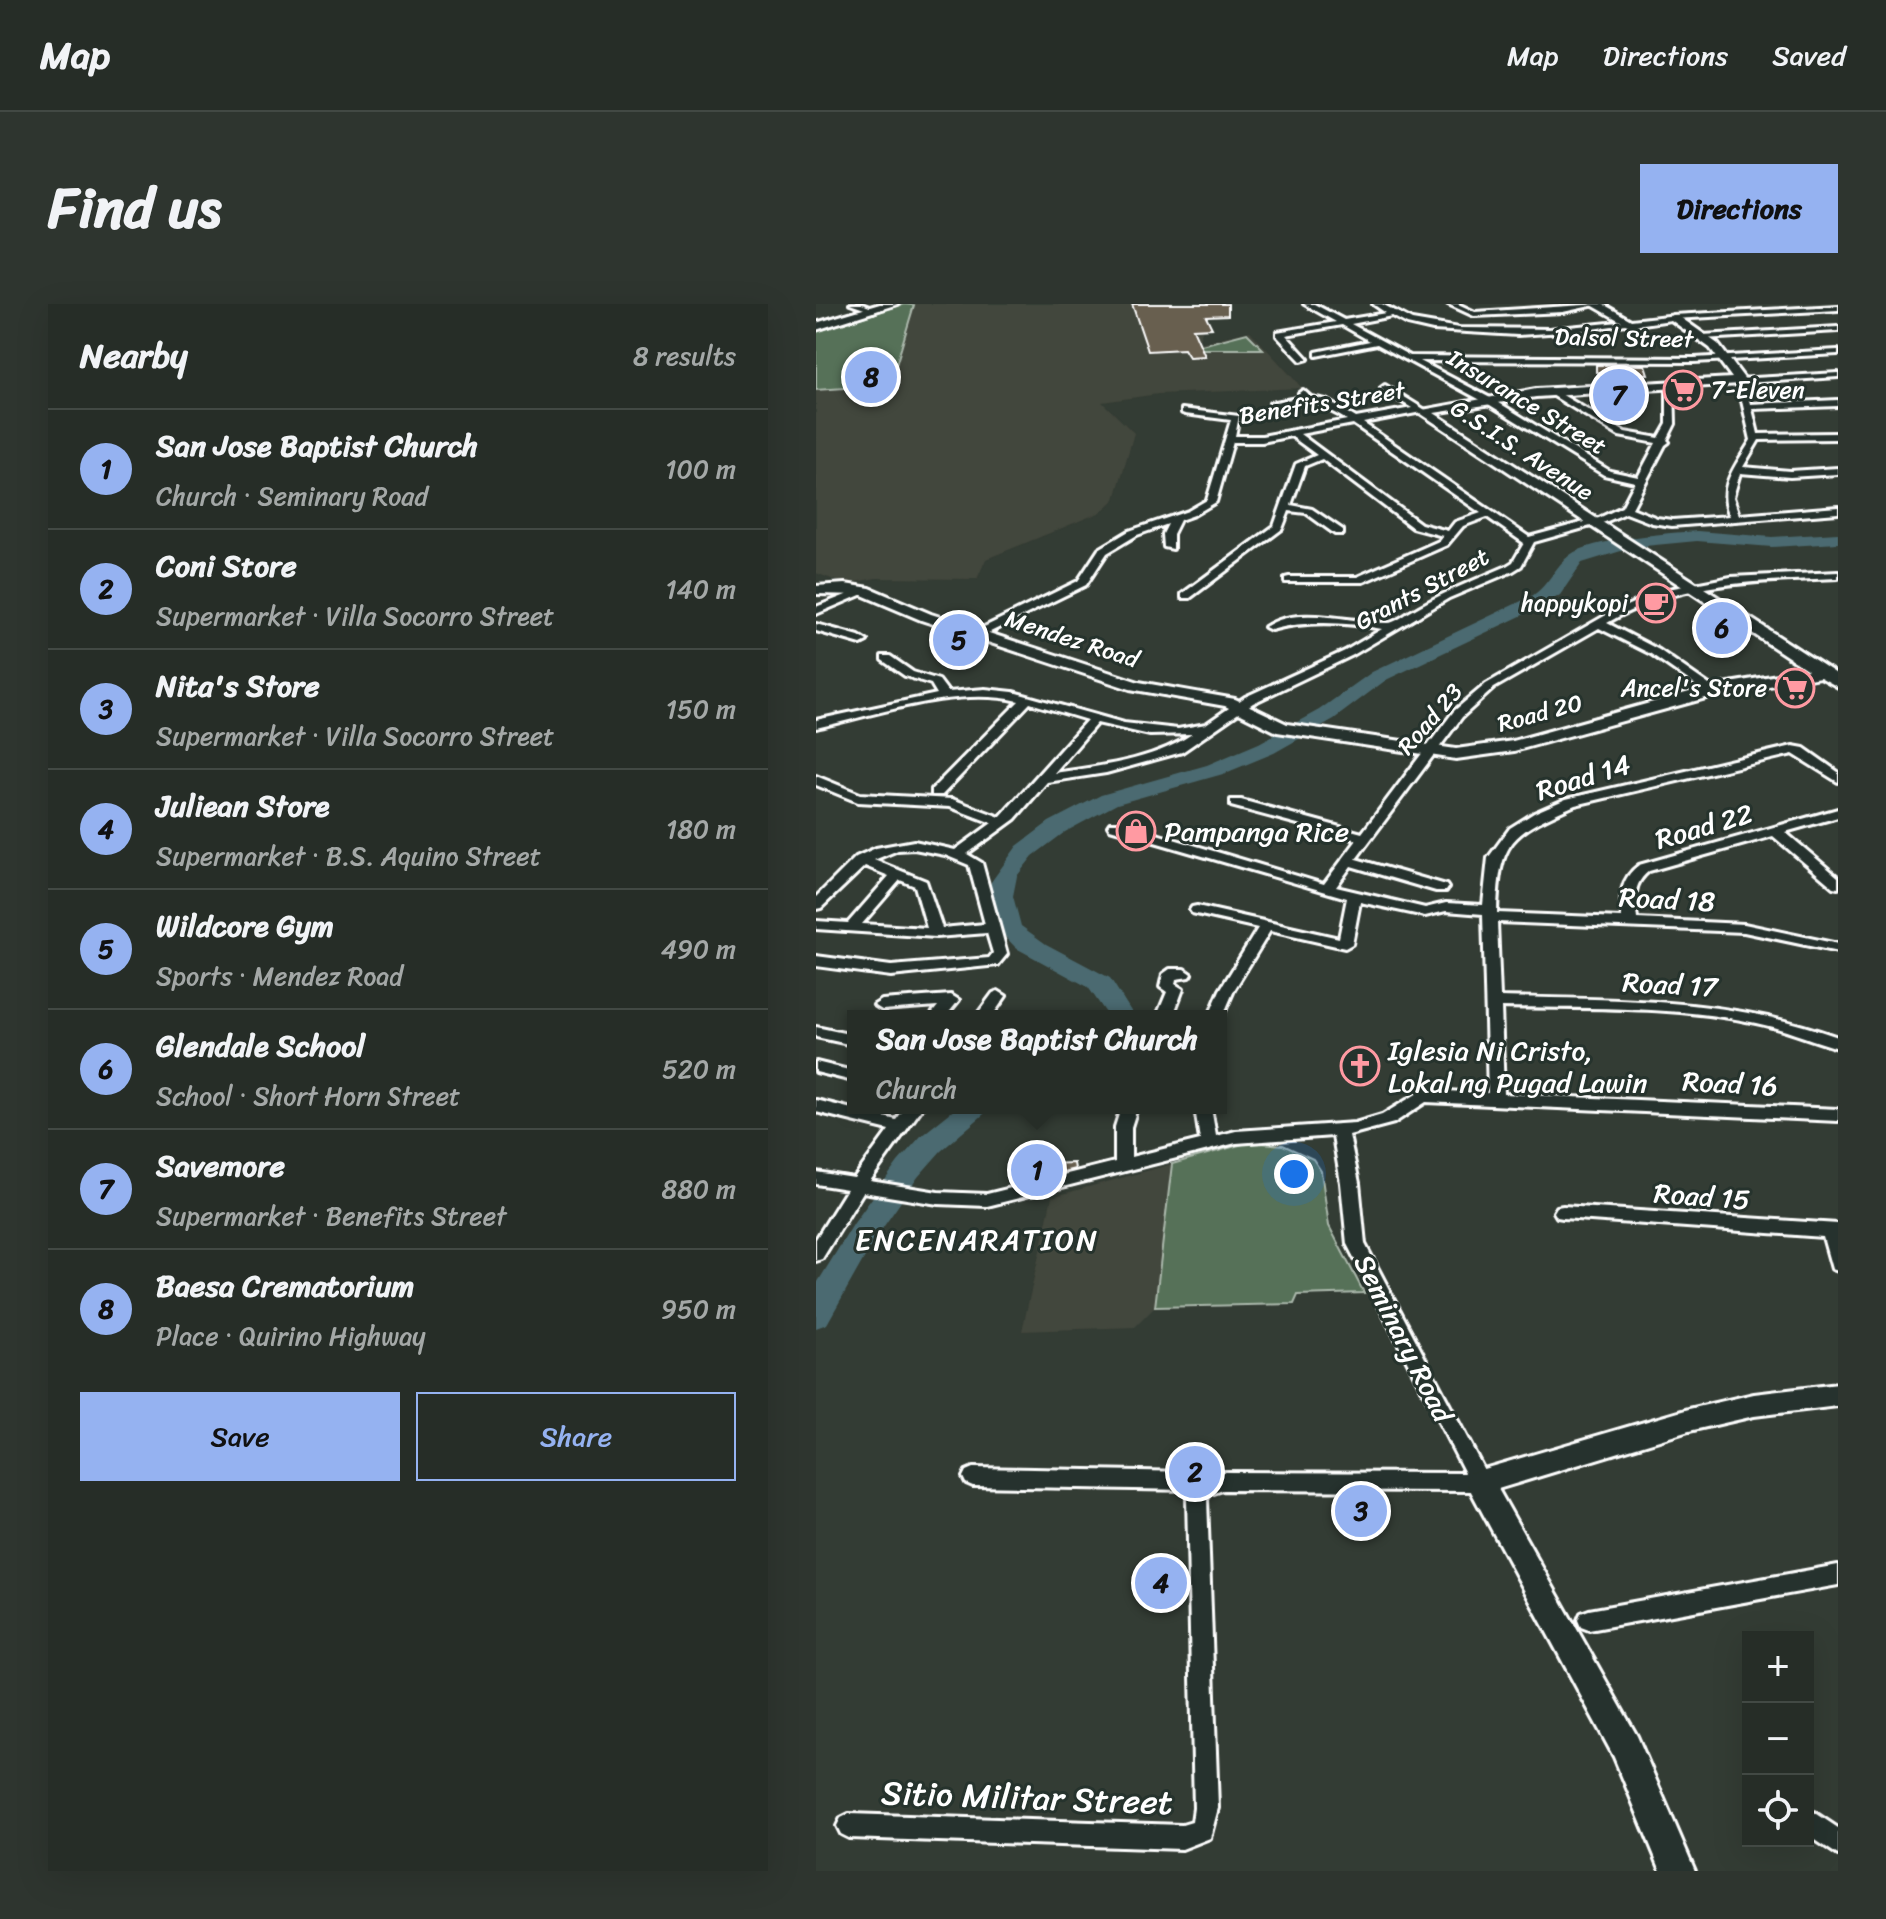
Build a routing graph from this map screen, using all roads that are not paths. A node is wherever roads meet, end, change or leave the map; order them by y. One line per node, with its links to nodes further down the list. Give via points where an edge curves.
1 (854, 304): 10 (street)
2 (892, 304): 10 (main road)
3 (1308, 304): 15 (street, Insurance Street)
4 (1377, 304): 12 (street)
5 (1452, 304): 11 (street, via 1474,314)
6 (1528, 304): 11 (street)
7 (1595, 304): 11 (street); 16 (street)
8 (1690, 304): 13 (street)
9 (1838, 308): 13 (street)
10 (873, 310): 17 (main road)
11 (1539, 310)
12 (1393, 314): 15 (street); 16 (street, via 1458,329 1582,330)
13 (1704, 316): 14 (street)
14 (1673, 317): 16 (street); 19 (street)
15 (1342, 323): 20 (street, Insurance Street); 24 (street, via 1280,334)
16 (1629, 323)
17 (816, 327)
18 (1838, 329): 19 (street)
19 (1702, 337): 25 (street)
20 (1375, 342): 22 (street); 23 (street, Insurance Street)
21 (1838, 352): 25 (street, Dalsol Street)
22 (1319, 354)
23 (1410, 358): 25 (street, Dalsol Street); 31 (street, Insurance Street)
24 (1304, 359)
25 (1726, 359): 27 (street)
26 (1838, 375): 27 (street, Benefits Street)
27 (1740, 381): 28 (street, Benefits Street); 33 (street)
28 (1671, 385): 30 (street, Benefits Street); 42 (street, via 1672,419)
29 (1385, 388): 35 (street, G.S.I.S. Avenue)
30 (1551, 392): 31 (street, Benefits Street); 42 (street, via 1622,434)
31 (1487, 399): 35 (street, Benefits Street); 46 (street, Insurance Street, via 1607,473)
32 (1838, 403): 33 (street)
33 (1747, 407): 40 (street)
34 (1275, 410): 37 (street, via 1273,405 1305,396)
35 (1421, 410): 37 (street, Benefits Street); 53 (street, G.S.I.S. Avenue)
36 (1185, 411): 41 (street, via 1235,416)
37 (1356, 422): 38 (street, Benefits Street); 50 (street)
38 (1294, 434): 41 (street, Benefits Street); 43 (street)
39 (1838, 436): 40 (street)
40 (1755, 437): 44 (street)
41 (1232, 439): 51 (street, via 1216,496)
42 (1664, 442): 46 (street)
43 (1323, 456): 47 (street, via 1301,464); 55 (street, via 1417,526)
44 (1740, 470): 45 (street); 52 (street, via 1726,492)
45 (1838, 471)
46 (1643, 481): 48 (street)
47 (1285, 507): 54 (street, via 1309,511); 63 (street, via 1278,527)
48 (1626, 509): 52 (street, via 1668,523); 53 (street)
49 (1838, 510): 52 (street)
50 (1488, 514): 55 (street, via 1467,520); 56 (street)
51 (1176, 518): 57 (street, via 1168,534); 69 (street, via 1116,543 1100,554 1082,583)
52 (1736, 518)
53 (1593, 523): 56 (street); 60 (street, G.S.I.S. Avenue)
54 (1339, 532)
55 (1450, 535): 59 (street, via 1443,543 1359,580)
56 (1528, 541): 68 (street, Grants Street, via 1517,564)
57 (1169, 547)
58 (1838, 575): 60 (street, Road 23)
59 (1289, 580)
60 (1689, 585): 66 (street, Road 23); 72 (street, G.S.I.S. Avenue)
61 (816, 590): 62 (street, Mendez Road)
62 (865, 591): 64 (street); 69 (street, Mendez Road)
63 (1186, 596)
64 (816, 611)
65 (1275, 623): 68 (street)
66 (1600, 624): 73 (street, via 1655,652); 83 (street, Road 23, via 1476,696)
67 (816, 627): 70 (street)
68 (1391, 627): 76 (street, Grants Street)
69 (978, 634): 76 (street, Mendez Road, via 1147,689)
70 (861, 641)
71 (886, 658): 74 (street, via 909,674 935,682)
72 (1833, 678): 73 (street, Road 20)
73 (1711, 691): 83 (street, Road 20, via 1501,749)
74 (946, 698): 75 (street, via 987,693); 78 (street)
75 (1027, 699): 77 (street); 87 (street)
76 (1238, 706): 79 (street, Grants Street); 81 (street, Mendez Road, via 1283,728)
77 (1093, 721): 80 (street); 84 (street)
78 (816, 724)
79 (1209, 728): 80 (street); 82 (street, Grants Street)
80 (1173, 731): 82 (street)
81 (1314, 733): 83 (street, Road 20)
82 (1181, 747): 84 (street, Grants Street, via 1106,769)
83 (1429, 751): 93 (street, Road 23)
84 (1046, 778): 90 (street)
85 (1838, 778): 104 (street, Road 14, via 1797,750 1571,802 1515,831 1495,858)
86 (816, 780): 90 (street, via 858,798 952,803)
87 (937, 792)
88 (1236, 803): 93 (street)
89 (1838, 813): 92 (street, Road 22)
90 (1002, 822): 94 (street)
91 (1115, 826): 100 (street, Road 18)
92 (1775, 831): 98 (street); 105 (street, Road 22, via 1636,873 1627,886)
93 (1364, 838): 96 (street, Road 23)
94 (958, 854): 95 (street, via 909,844); 109 (street, via 975,863)
95 (861, 860): 97 (street); 102 (street)
96 (1348, 861): 99 (street); 100 (street, Road 23)
97 (898, 874): 108 (street); 110 (street, via 921,884)
98 (1838, 884)
99 (1441, 888)
100 (1327, 889): 101 (street, Road 18)
101 (1354, 896): 104 (street, Road 18, via 1418,911 1446,907); 107 (street, via 1345,944)
102 (816, 905)
103 (1197, 910): 107 (street)
104 (1491, 914): 105 (street, Road 18); 115 (street, Road 14)
105 (1630, 923): 111 (street, Road 18, via 1744,928)
106 (816, 925): 108 (street)
107 (1266, 926): 120 (street)
108 (852, 927): 110 (street)
109 (993, 928): 110 (street); 112 (street, via 1000,954 993,962 891,971)
110 (936, 933)
111 (1838, 948)
112 (816, 961)
113 (1184, 974): 119 (street, via 1170,974 1167,987 1176,989)
114 (998, 996): 118 (street)
115 (1494, 1002): 123 (street, Road 17, via 1734,1013 1781,1021); 126 (street, Road 14)
116 (882, 1005): 117 (street, via 951,1000)
117 (943, 1010)
118 (988, 1010)
119 (1167, 1010)
120 (1219, 1010)
121 (816, 1032): 122 (street)
122 (847, 1039)
123 (1838, 1043)
124 (816, 1067): 125 (street)
125 (847, 1075)
126 (1496, 1099): 133 (street, Road 16); 135 (street, Road 16, via 1418,1097 1388,1119)
127 (816, 1106): 128 (street)
128 (847, 1114)
129 (848, 1114): 134 (street)
130 (910, 1114): 134 (street)
131 (1127, 1114): 137 (street)
132 (1204, 1114): 136 (street)
133 (1838, 1115)
134 (900, 1127): 139 (street)
135 (1340, 1131): 136 (street); 146 (street, Seminary Road, via 1356,1244)
136 (1209, 1143): 137 (street)
137 (1123, 1166): 139 (street, via 987,1200)
138 (816, 1178): 139 (street)
139 (866, 1186): 142 (street)
140 (1563, 1212): 141 (street, Road 15)
141 (1834, 1231): 143 (street)
142 (816, 1254)
143 (1838, 1264)
144 (1838, 1395): 146 (street, via 1700,1417)
145 (973, 1477): 147 (street, via 1192,1481)
146 (1480, 1482): 147 (street, via 1222,1481); 153 (street, Seminary Road, via 1626,1747)
147 (1204, 1488): 151 (street, Sitio Militar Street, via 1196,1512 1206,1808 1202,1830 1182,1837)
148 (1838, 1575): 149 (street)
149 (1589, 1620)
150 (1814, 1825): 152 (street)
151 (849, 1826)
152 (1838, 1843)
153 (1678, 1871)

